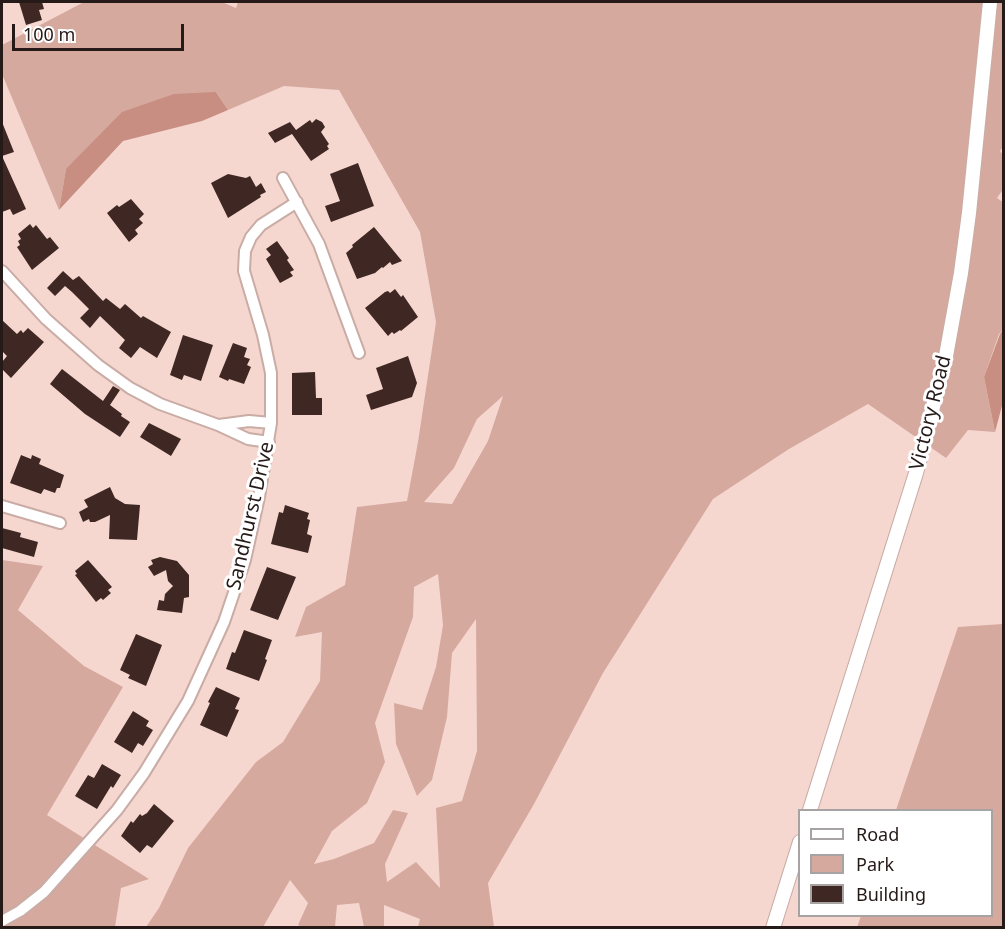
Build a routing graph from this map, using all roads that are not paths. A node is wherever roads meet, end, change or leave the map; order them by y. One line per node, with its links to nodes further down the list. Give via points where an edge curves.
1 (990, 2): 11 (main road, Victory Road, via 969,213 944,366 919,463)
2 (283, 178): 3 (street)
3 (297, 202): 5 (street, via 319,244); 6 (street, Sandhurst Drive, via 255,230 243,261 271,373)
4 (3, 276): 7 (street, via 114,377 160,404)
5 (359, 353)
6 (271, 423): 7 (street); 8 (street, Sandhurst Drive)
7 (218, 425): 8 (street, via 248,439)
8 (269, 442): 13 (street, Sandhurst Drive, via 242,568 224,622 188,701 117,810 44,892)
9 (2, 506): 10 (street)
10 (60, 523)
11 (810, 809)
12 (798, 848): 14 (main road)
13 (2, 921)
14 (773, 927)

